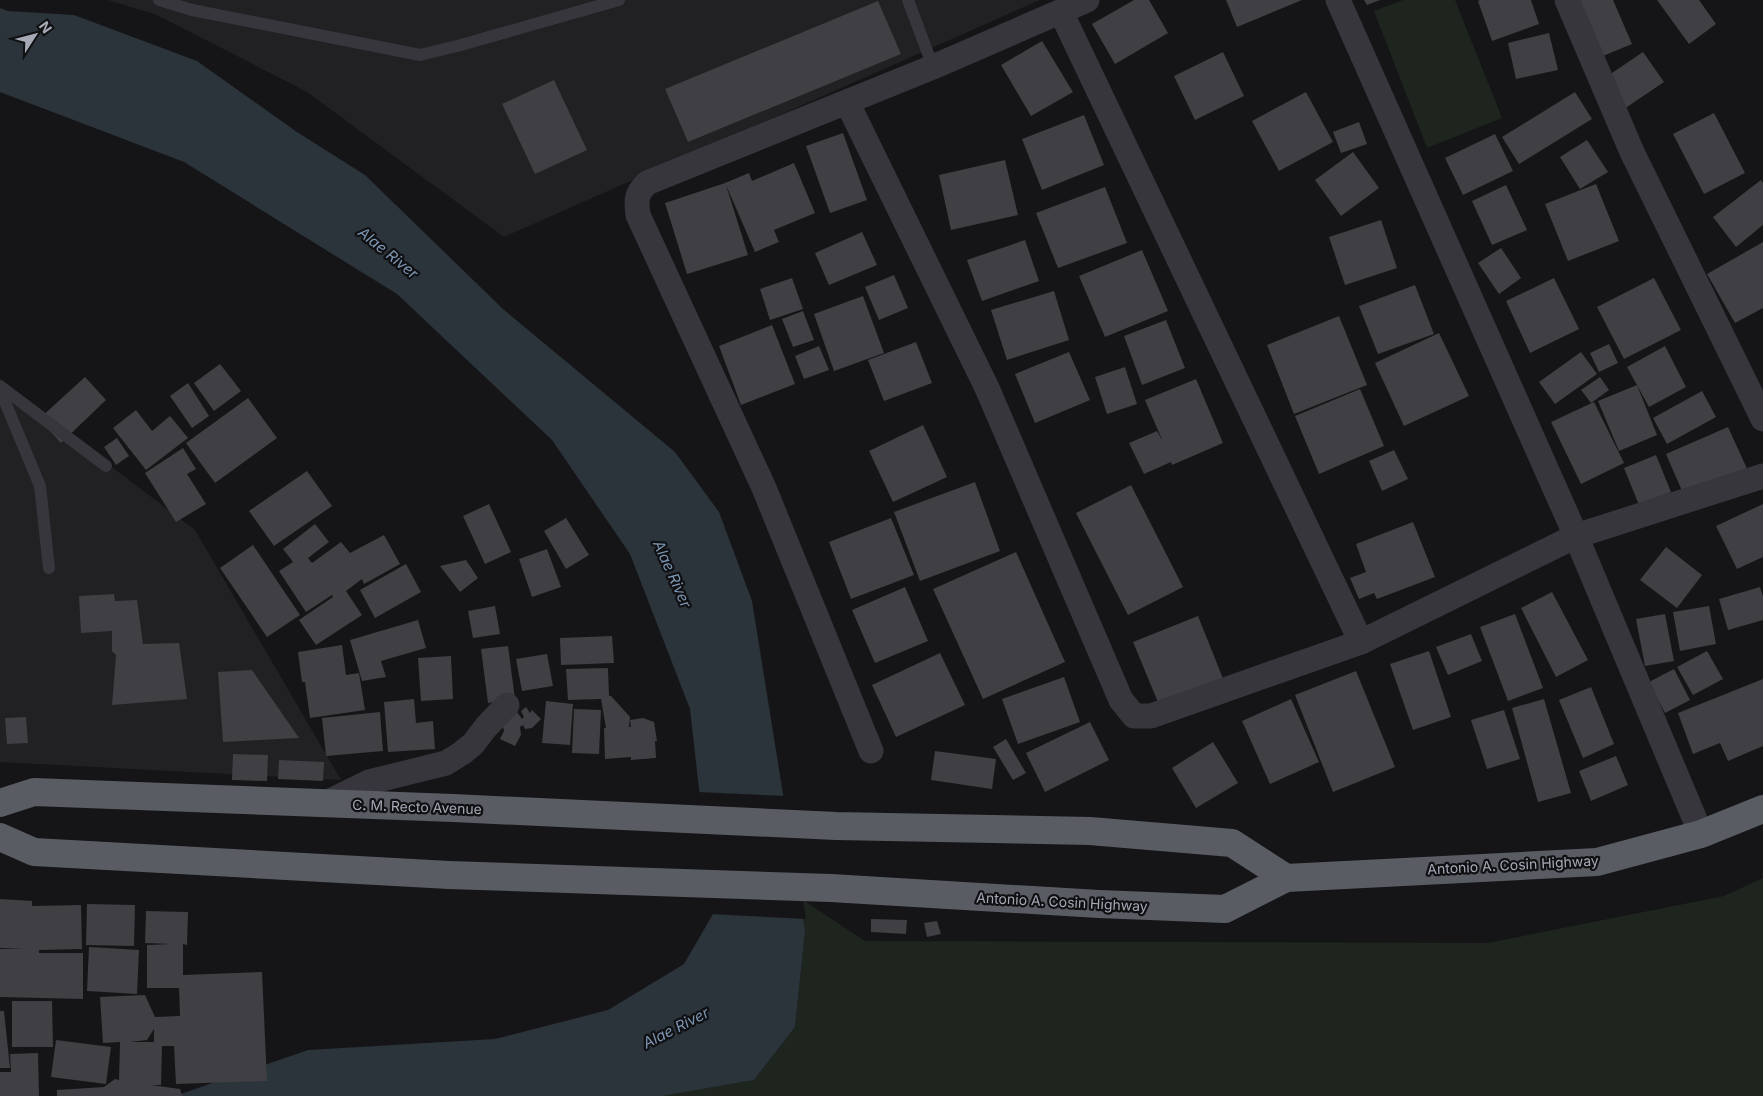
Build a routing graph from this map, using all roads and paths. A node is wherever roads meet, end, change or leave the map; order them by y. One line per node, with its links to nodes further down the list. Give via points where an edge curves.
1 (159, 0): 7 (lane)
2 (619, 0): 7 (lane, via 420,56)
3 (908, 0): 9 (lane)
4 (1087, 0): 8 (street)
5 (1338, 0): 16 (street)
6 (1567, 0): 13 (street, via 1632,152)
7 (193, 5)
8 (1061, 12): 9 (street); 18 (street)
9 (933, 67): 10 (street)
10 (847, 102): 18 (street, via 987,388 1128,710 1134,716 1151,716); 20 (street, via 647,183 638,192 636,204 638,215 764,488)
11 (0, 386): 14 (lane)
12 (0, 390): 17 (lane, via 40,486)
13 (1763, 419)
14 (106, 466)
15 (1763, 476): 16 (street)
16 (1576, 536): 18 (street); 24 (street)
17 (49, 568)
18 (1361, 642)
19 (507, 705): 22 (street, via 473,744 446,763 369,782)
20 (871, 751)
21 (0, 803): 22 (highway, C. M. Recto Avenue, via 34,792)
22 (326, 803): 26 (highway, C. M. Recto Avenue, via 836,826 1090,831 1232,843)
23 (1763, 809): 24 (highway, Antonio A. Cosin Highway)
24 (1701, 834): 26 (highway, Antonio A. Cosin Highway, via 1598,862)
25 (0, 837): 26 (highway, Antonio A. Cosin Highway, via 34,852 449,876 831,888 1225,909)
26 (1286, 878)

